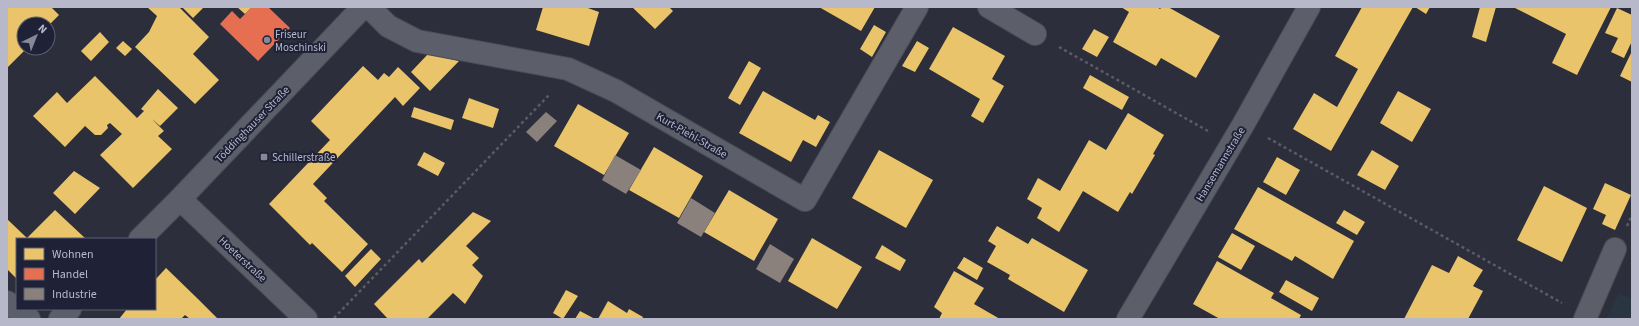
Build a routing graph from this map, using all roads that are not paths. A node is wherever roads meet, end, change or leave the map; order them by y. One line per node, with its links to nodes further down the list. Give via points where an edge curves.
1 (363, 7): 7 (street, Töddinghauser Straße)
2 (368, 7): 3 (street, Kurt-Piehl-Straße, via 388,26 417,41 568,69 616,91 805,200)
3 (916, 7)
4 (989, 7): 6 (street)
5 (1309, 7): 18 (street, Hansemannstraße, via 1243,125)
6 (1035, 34)
7 (180, 199): 8 (street, Töddinghauser Straße); 17 (street, Hoeterstraße)
8 (141, 238)
9 (1615, 249): 14 (street)
10 (7, 302): 11 (street)
11 (16, 309)
12 (17, 310): 15 (street)
13 (69, 310): 16 (street)
14 (1585, 318)
15 (29, 319)
16 (60, 319)
17 (306, 319)
18 (1128, 319)

